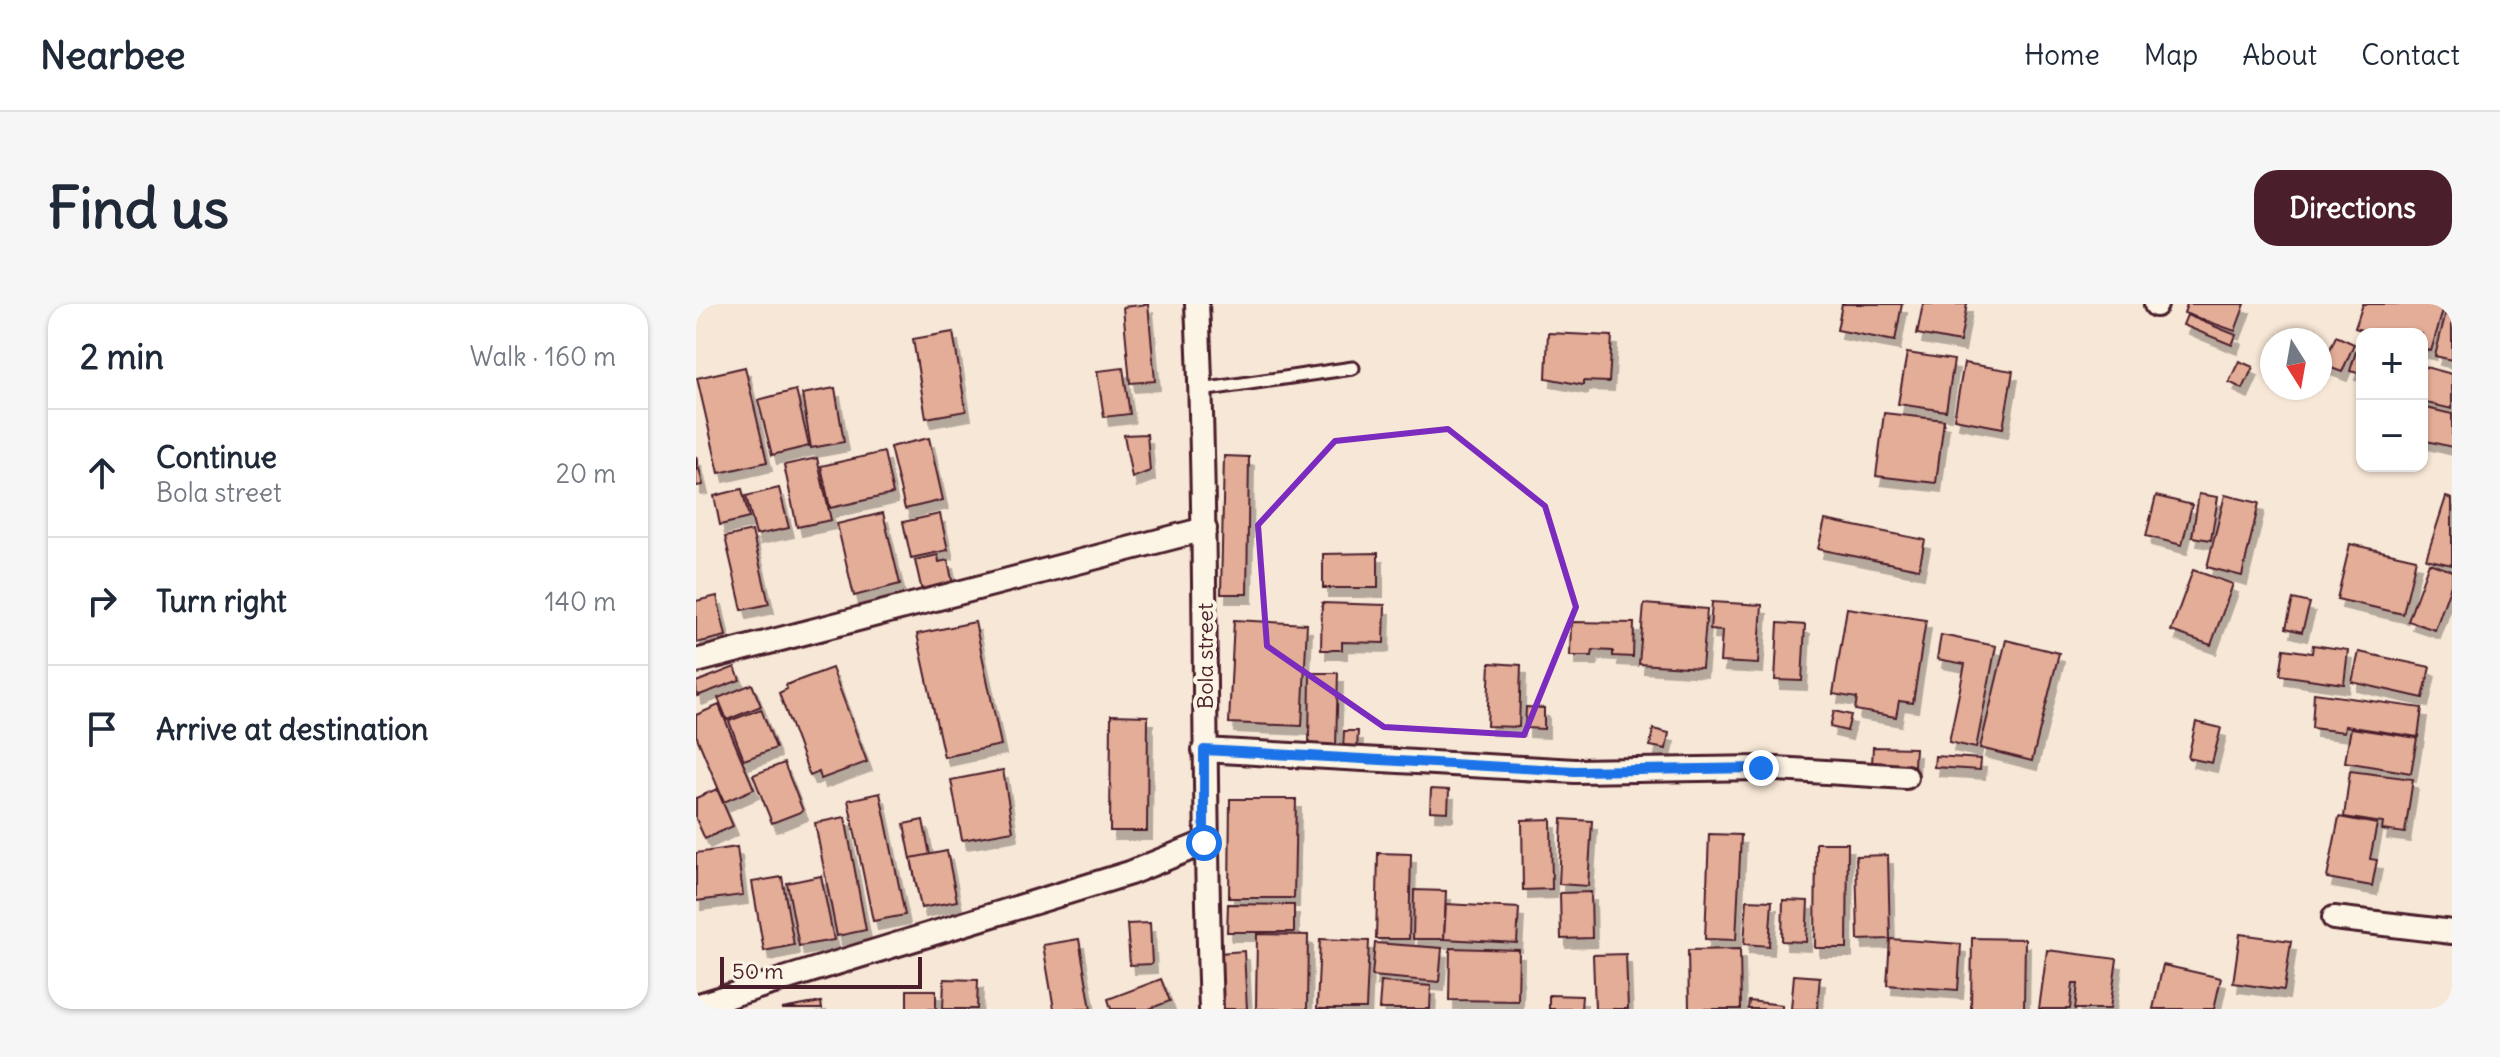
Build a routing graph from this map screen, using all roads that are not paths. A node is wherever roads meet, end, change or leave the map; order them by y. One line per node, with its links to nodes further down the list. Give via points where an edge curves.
1 (1197, 304): 3 (street, Bola street)
2 (1353, 368): 3 (lane)
3 (1201, 390): 4 (street, Bola street)
4 (1205, 529): 5 (street); 6 (street, Bola street)
5 (696, 661)
6 (1204, 750): 7 (street, via 1575,771 1761,768); 8 (street, Bola street)
7 (1906, 777)
8 (1204, 843): 11 (street, via 1130,873); 12 (street, Bola street)
9 (2334, 918): 10 (street)
10 (2452, 932)
11 (696, 1006)
12 (1211, 1009)

